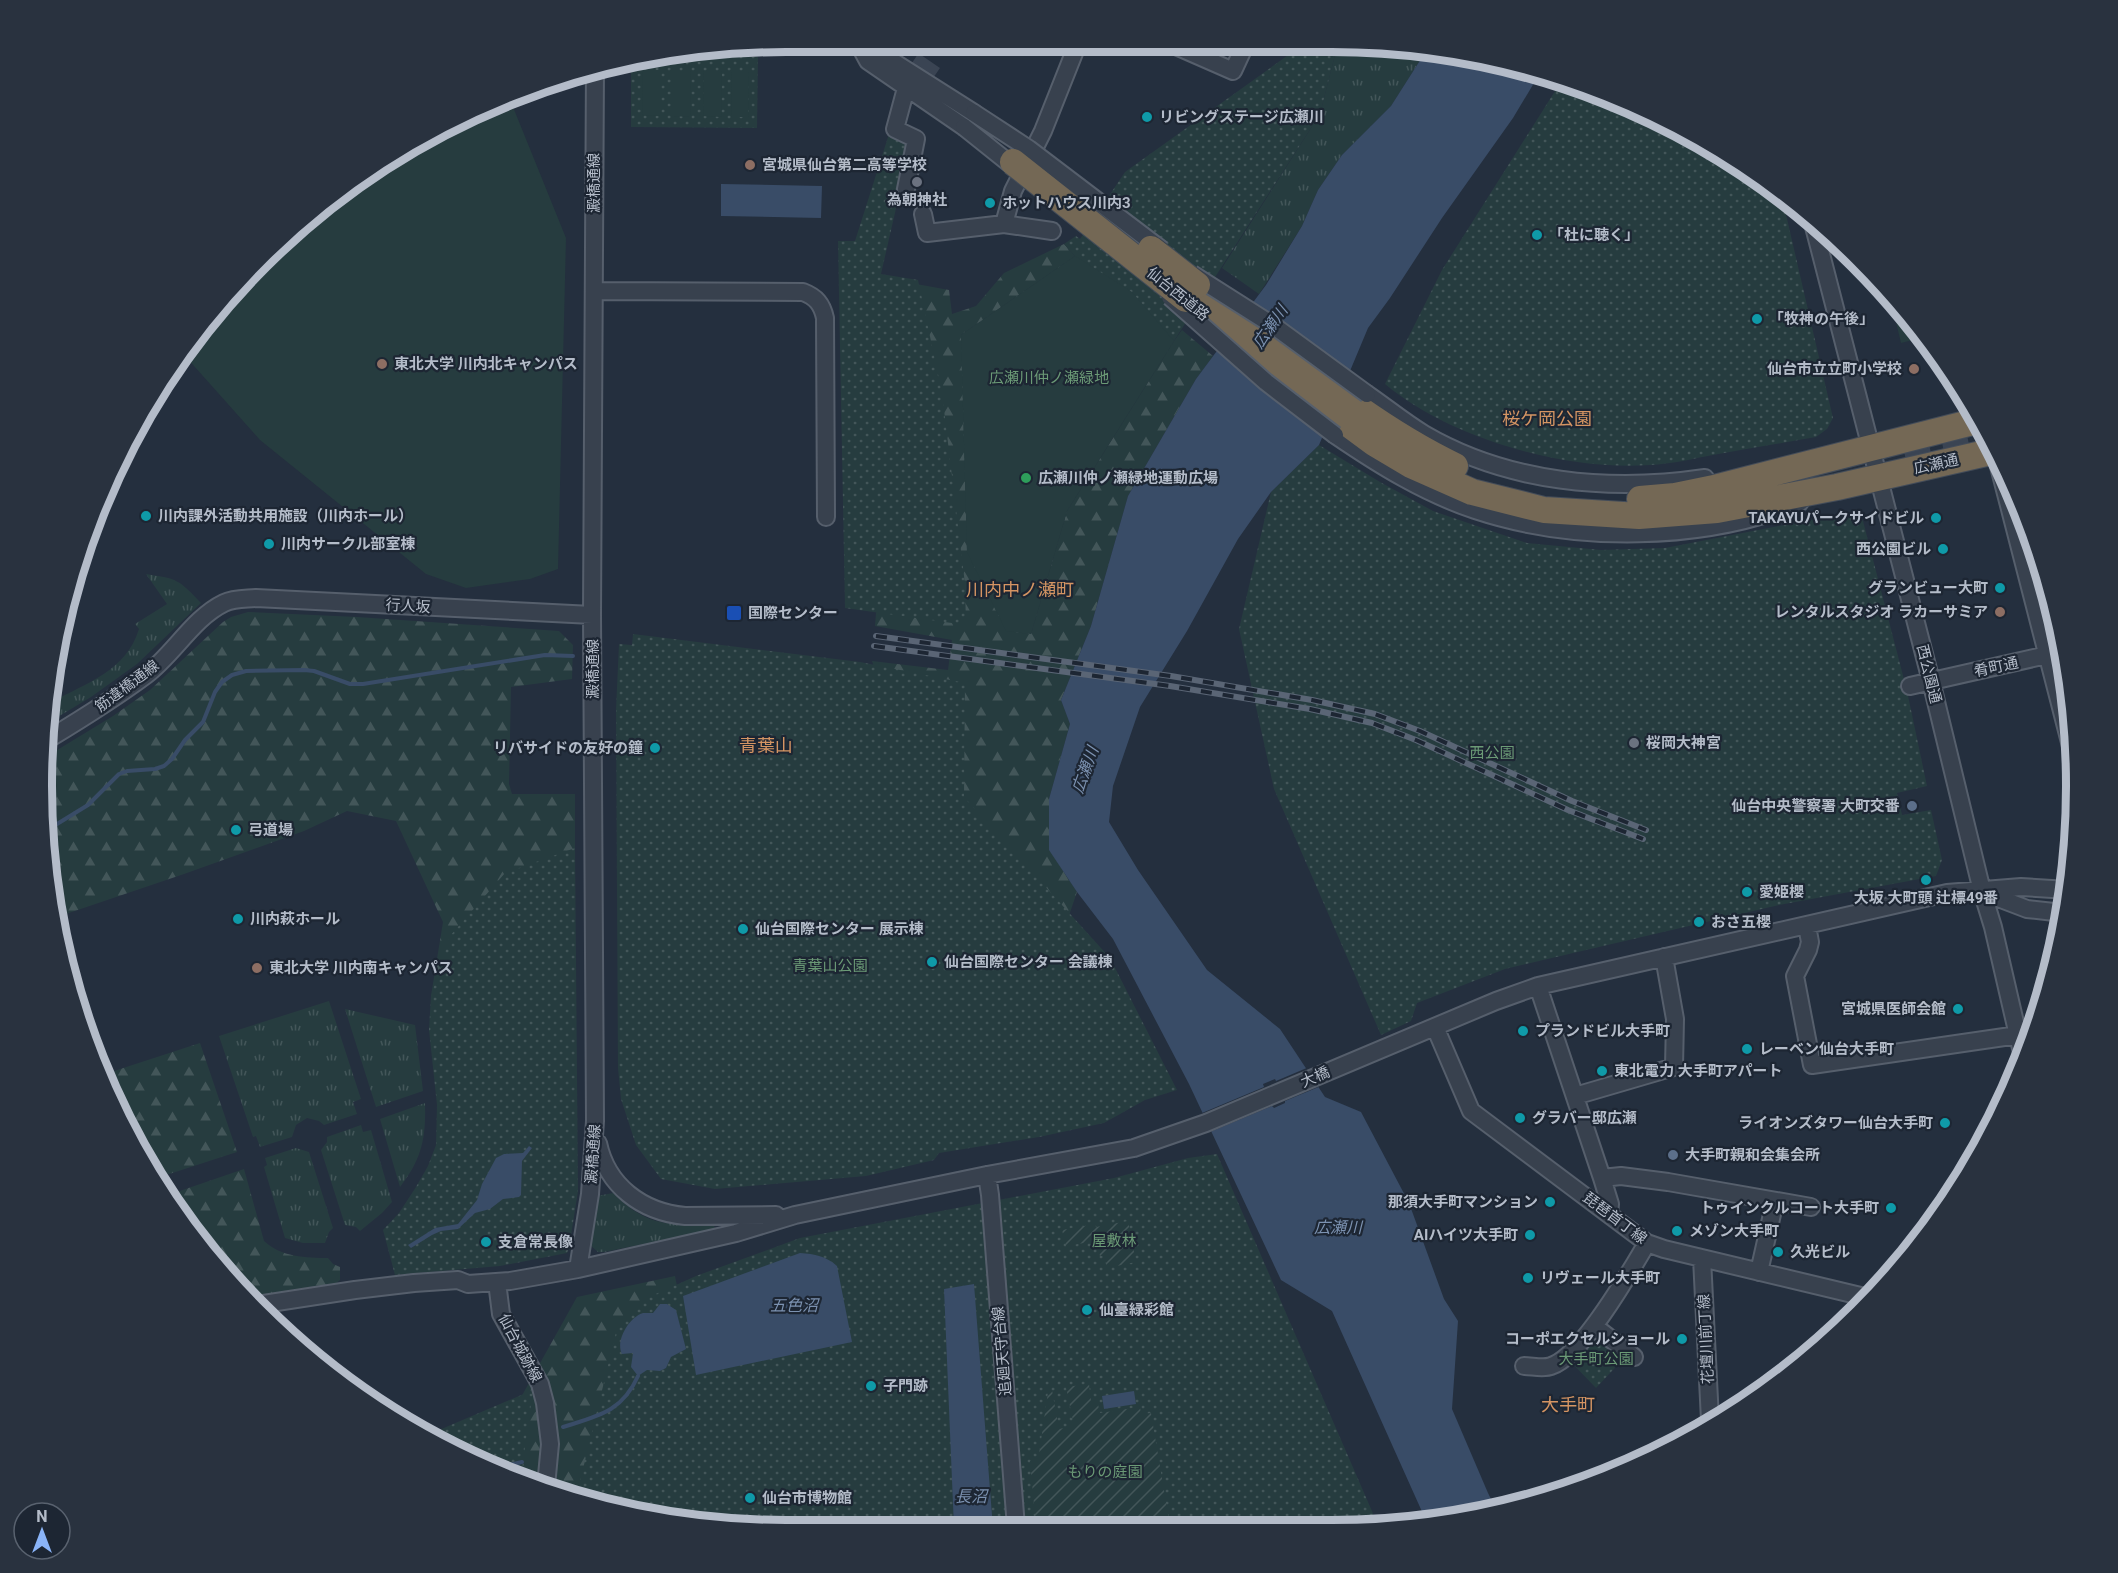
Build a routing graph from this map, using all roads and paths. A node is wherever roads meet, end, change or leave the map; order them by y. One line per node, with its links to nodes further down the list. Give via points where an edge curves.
1 (862, 52): 7 (street, via 868,62)
2 (878, 52): 16 (street, bridge, via 1029,149 1200,280 1274,326)
3 (1074, 52): 11 (street, via 1043,131 1013,191)
4 (1189, 52): 5 (street, via 1233,71)
5 (1242, 52)
6 (595, 79): 14 (street, 澱橋通線)
7 (906, 88): 9 (street, via 895,129 916,139); 16 (street, bridge, via 964,127 1114,246 1266,382)
8 (1019, 157): 15 (highway, 仙台西道路, bridge)
9 (906, 189)
10 (923, 214): 11 (street, via 927,233)
11 (1004, 224): 12 (street)
12 (1052, 231)
13 (1816, 236): 18 (street, 西公園通)
14 (594, 291): 21 (street, via 803,292 818,300 825,318); 24 (street, 澱橋通線)
15 (1230, 323): 16 (highway, 仙台西道路); 16 (highway, 仙台西道路)
16 (1351, 414): 18 (highway, via 1479,476 1577,498 1633,500 1675,496); 20 (highway, via 1374,442 1411,465 1472,492 1544,510 1639,516 1695,512 1743,506)
17 (1969, 423): 18 (highway, 広瀬通)
18 (1870, 448): 20 (street, 西公園通)
19 (1985, 453): 20 (highway, 広瀬通)
20 (1878, 477): 27 (street, 西公園通)
21 (826, 517)
22 (2032, 570): 25 (street)
23 (225, 603): 24 (street, 行人坂, via 256,598); 29 (street, 筋違橋通線, via 209,613 149,673)
24 (592, 615): 40 (street, 澱橋通線)
25 (2049, 634)
26 (2053, 654): 27 (street, 肴町通)
27 (1931, 681): 28 (street, 肴町通); 31 (street, 西公園通)
28 (1910, 686)
29 (54, 735)
30 (2058, 889): 31 (street, 大橋, via 2021,887)
31 (1982, 891): 32 (street); 33 (street, 大橋, via 1947,893); 37 (street, 西公園通)
32 (2054, 913)
33 (1807, 926): 34 (street, 大橋); 37 (street, via 1808,951 1795,976 1812,1065)
34 (1664, 957): 35 (street, 大橋); 39 (street, via 1675,1019 1674,1067)
35 (1538, 986): 36 (street, 大橋); 39 (street)
36 (1429, 1029): 41 (street, 大橋, via 1206,1123 1134,1148); 45 (street, 琵琶首丁線, via 1471,1111)
37 (2018, 1035): 38 (street, 西公園通)
38 (2020, 1042)
39 (1575, 1096): 42 (street)
40 (595, 1121): 46 (street, via 606,1168 623,1191 640,1203 672,1215); 49 (street, 澱橋通線, via 591,1194)
41 (987, 1175): 46 (street, 大橋); 61 (street, 追廻天守台線)
42 (1602, 1178): 43 (street, via 1621,1176 1668,1182); 45 (street)
43 (1775, 1201): 44 (street); 50 (street)
44 (1811, 1208)
45 (1609, 1214): 47 (street, 琵琶首丁線)
46 (795, 1215): 49 (street, via 736,1233)
47 (1647, 1243): 48 (street, 琵琶首丁線); 56 (street)
48 (1702, 1258): 50 (street, 琵琶首丁線); 59 (street, 花壇川前丁線)
49 (578, 1269): 51 (street)
50 (1759, 1272): 53 (street, 琵琶首丁線)
51 (497, 1282): 52 (street); 60 (street, 仙台城跡線, via 501,1314 540,1384 545,1403 550,1444)
52 (468, 1284): 54 (street, via 458,1280 414,1283); 55 (street, via 461,1290 357,1300)
53 (1860, 1296)
54 (265, 1304)
55 (276, 1314)
56 (1594, 1326): 57 (street); 58 (street, via 1567,1358 1551,1367)
57 (1634, 1357)
58 (1524, 1366)
59 (1712, 1414)
60 (547, 1480)
61 (1015, 1520)

